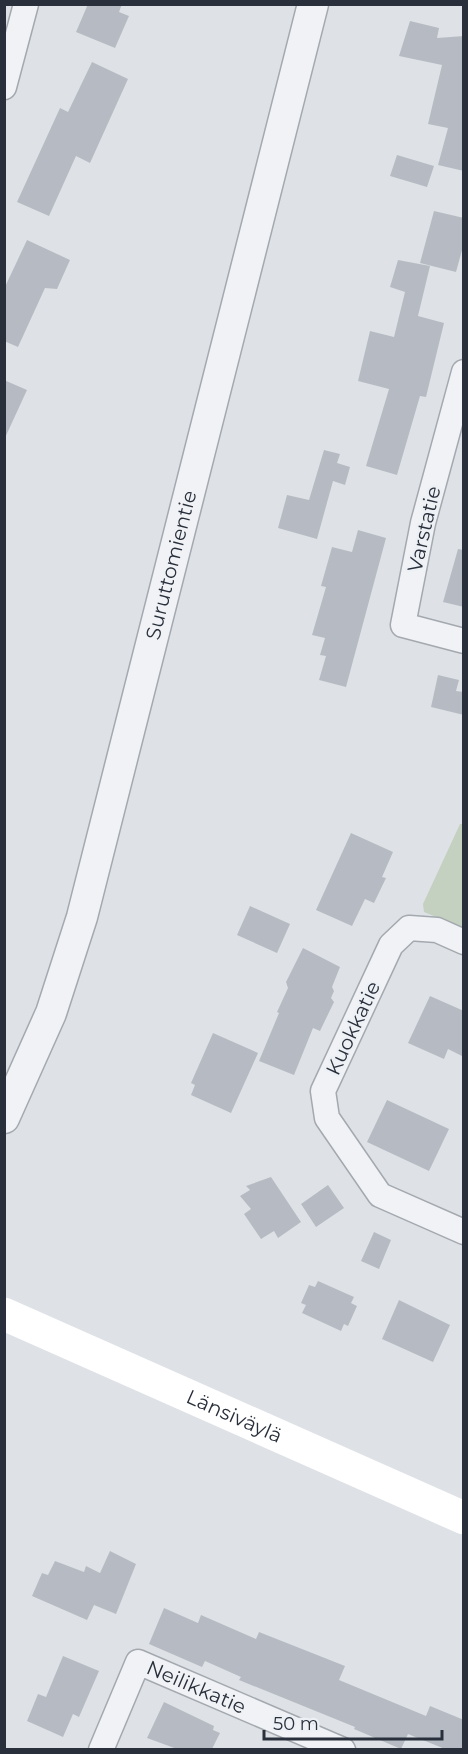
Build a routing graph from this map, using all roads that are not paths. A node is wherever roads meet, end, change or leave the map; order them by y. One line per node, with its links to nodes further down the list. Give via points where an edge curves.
1 (26, 4): 3 (street)
2 (313, 4): 7 (street, Suruttomientie, via 82,917 51,1013)
3 (4, 87)
4 (464, 372): 5 (street, Varstatie, via 423,523 403,625)
5 (464, 641)
6 (464, 942): 8 (street, Kuokkatie, via 437,930 410,928 391,945 323,1091 327,1118 380,1195)
7 (4, 1118)
8 (464, 1232)
9 (4, 1314): 10 (main road, Länsiväylä)
10 (464, 1518)
11 (101, 1749): 12 (street, Neilikkatie, via 138,1662)
12 (343, 1749)

